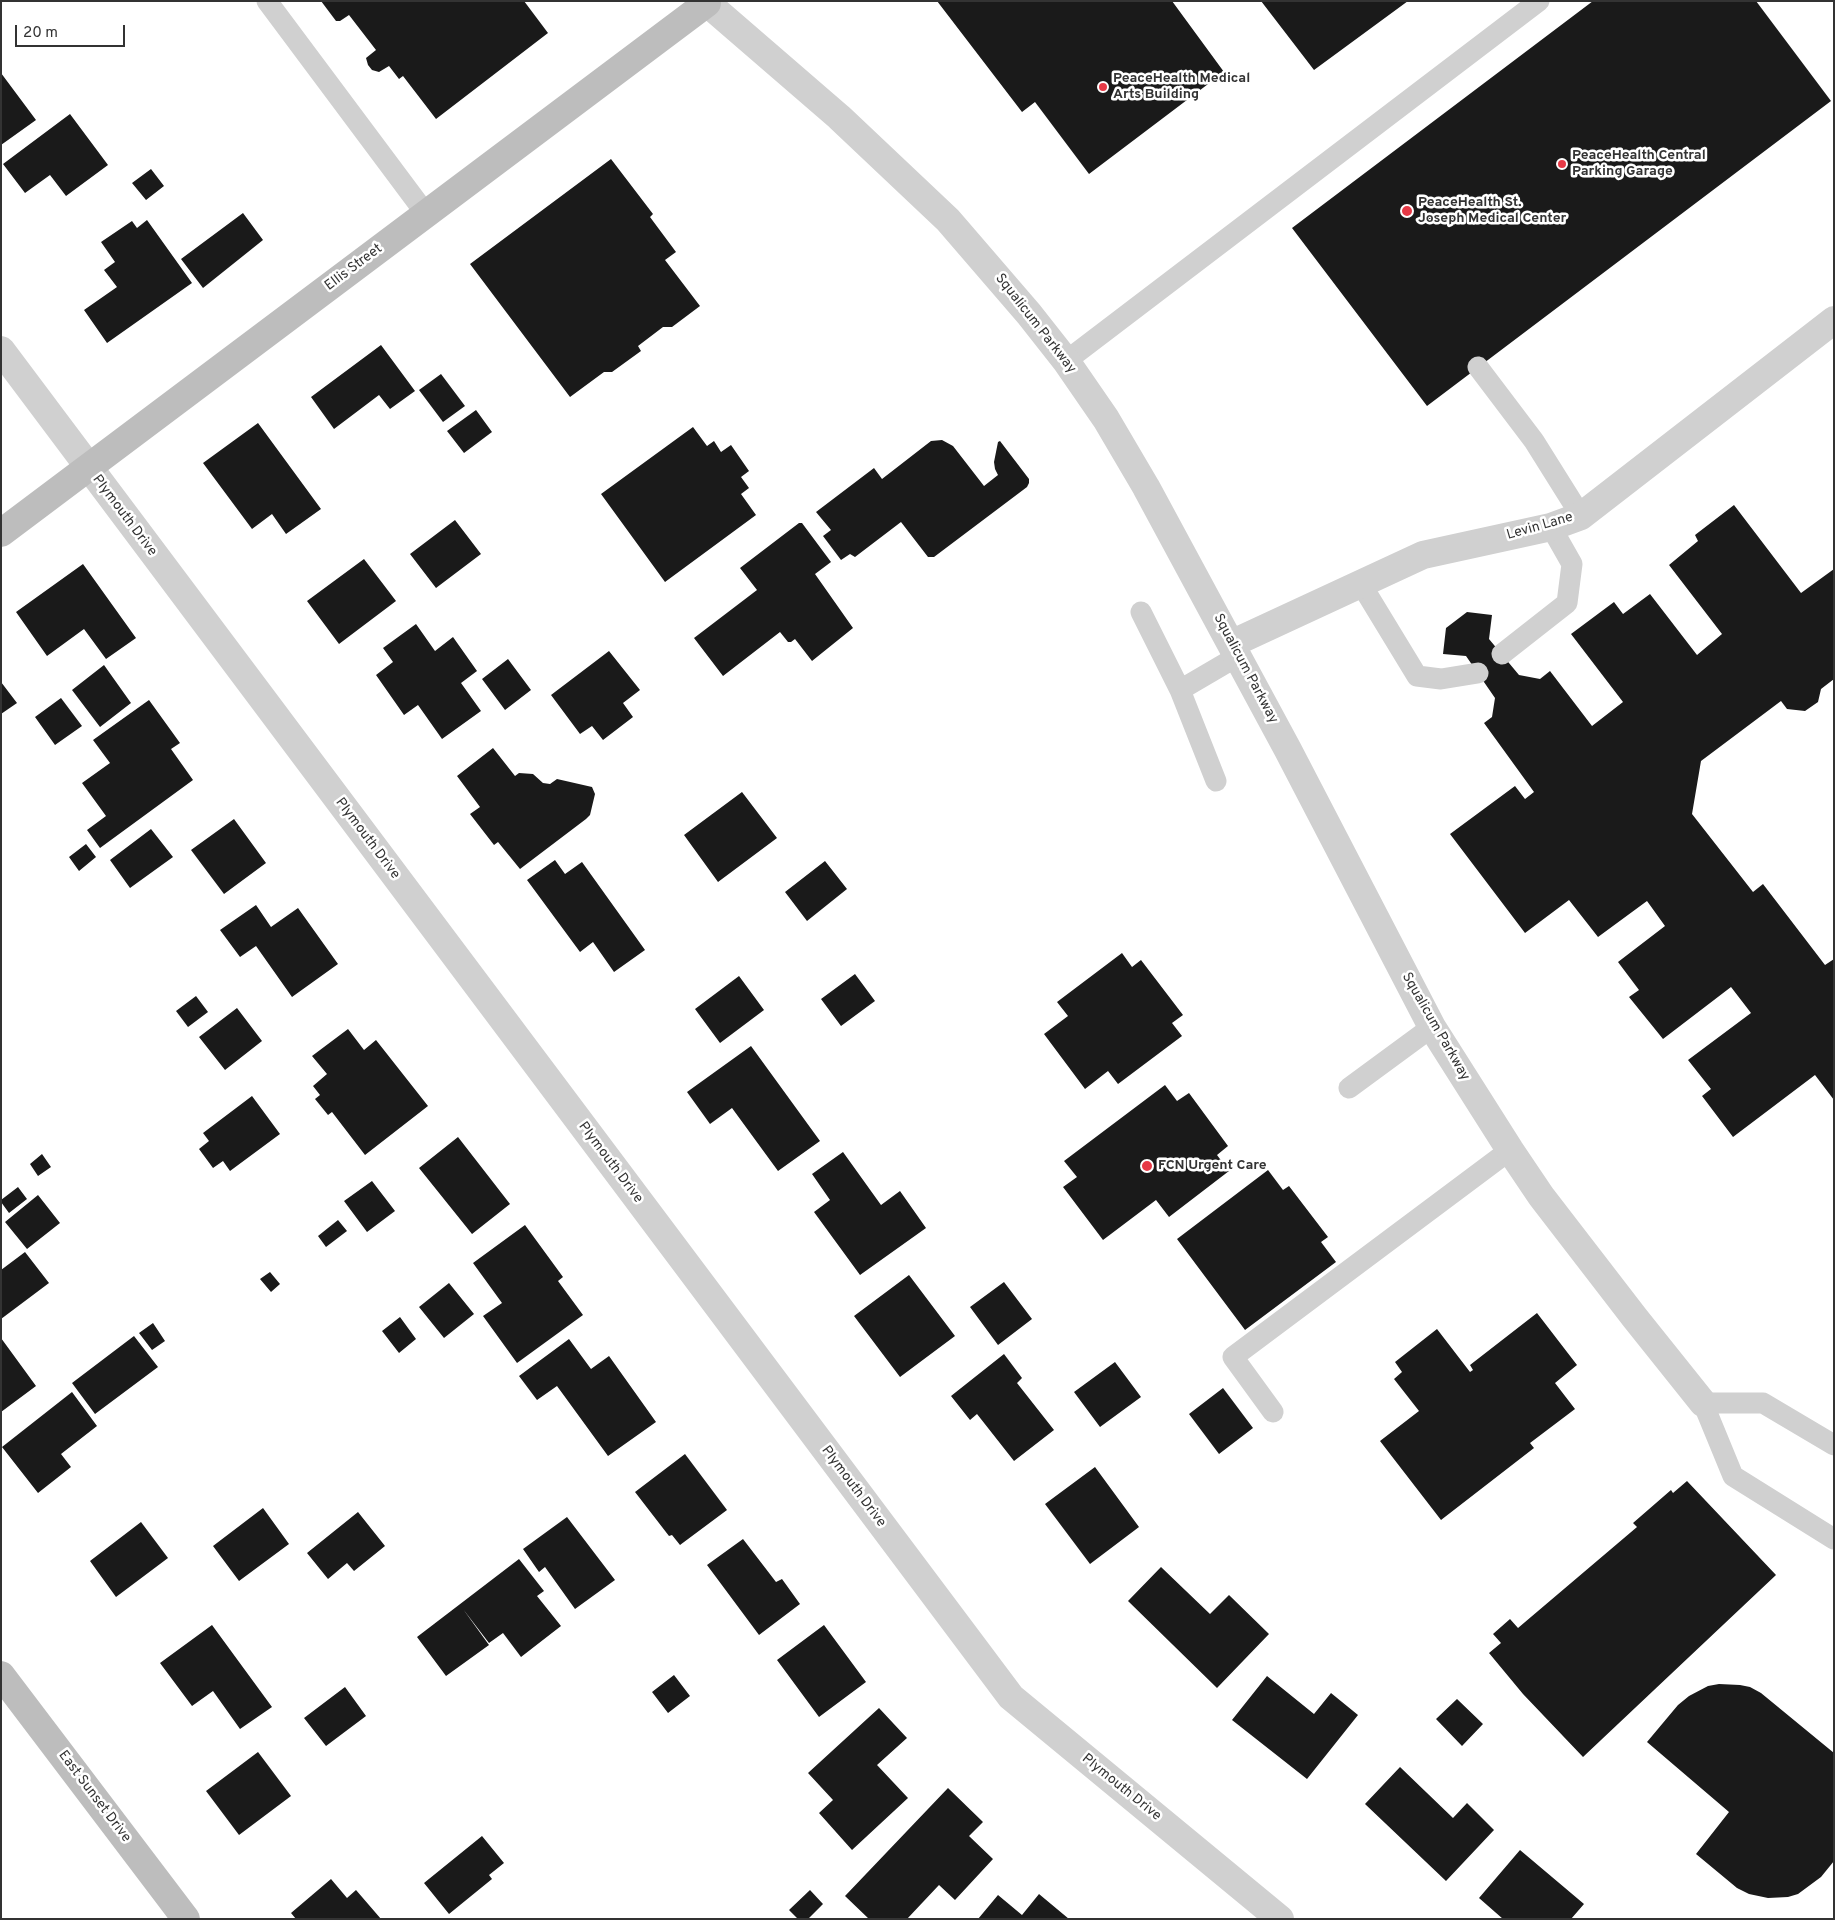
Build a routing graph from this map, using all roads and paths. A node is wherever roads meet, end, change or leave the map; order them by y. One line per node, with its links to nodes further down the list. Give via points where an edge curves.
1 (267, 1): 4 (lane)
2 (1539, 1): 7 (lane)
3 (707, 2): 4 (street, Ellis Street); 7 (street, Squalicum Parkway, via 839,117 948,220)
4 (426, 214): 9 (street, Ellis Street)
5 (1834, 320): 10 (street, Levin Lane)
6 (1, 350): 9 (street, Plymouth Drive)
7 (1066, 361): 15 (street, Squalicum Parkway, via 1146,487)
8 (1478, 367): 10 (lane, via 1534,441)
9 (88, 468): 12 (street, Ellis Street); 29 (street, Plymouth Drive, via 1011,1697)
10 (1581, 516): 11 (street, Levin Lane)
11 (1552, 526): 13 (street, Levin Lane, via 1423,556); 16 (lane, via 1572,564 1567,603)
12 (1, 534)
13 (1361, 584): 15 (street, Levin Lane); 17 (lane, via 1417,676 1441,680)
14 (1141, 612): 18 (lane)
15 (1235, 650): 18 (lane); 20 (street, Squalicum Parkway)
16 (1502, 654)
17 (1478, 673)
18 (1180, 690): 19 (lane)
19 (1216, 781)
20 (1432, 1027): 21 (lane); 22 (street, Squalicum Parkway)
21 (1349, 1088)
22 (1510, 1150): 23 (street, Squalicum Parkway, via 1623,1303); 24 (lane, via 1233,1357)
23 (1704, 1403): 25 (lane, via 1763,1403); 26 (lane, via 1733,1476)
24 (1273, 1412)
25 (1834, 1445)
26 (1834, 1539)
27 (1, 1675): 28 (street, East Sunset Drive)
28 (186, 1919)
29 (1280, 1919)

